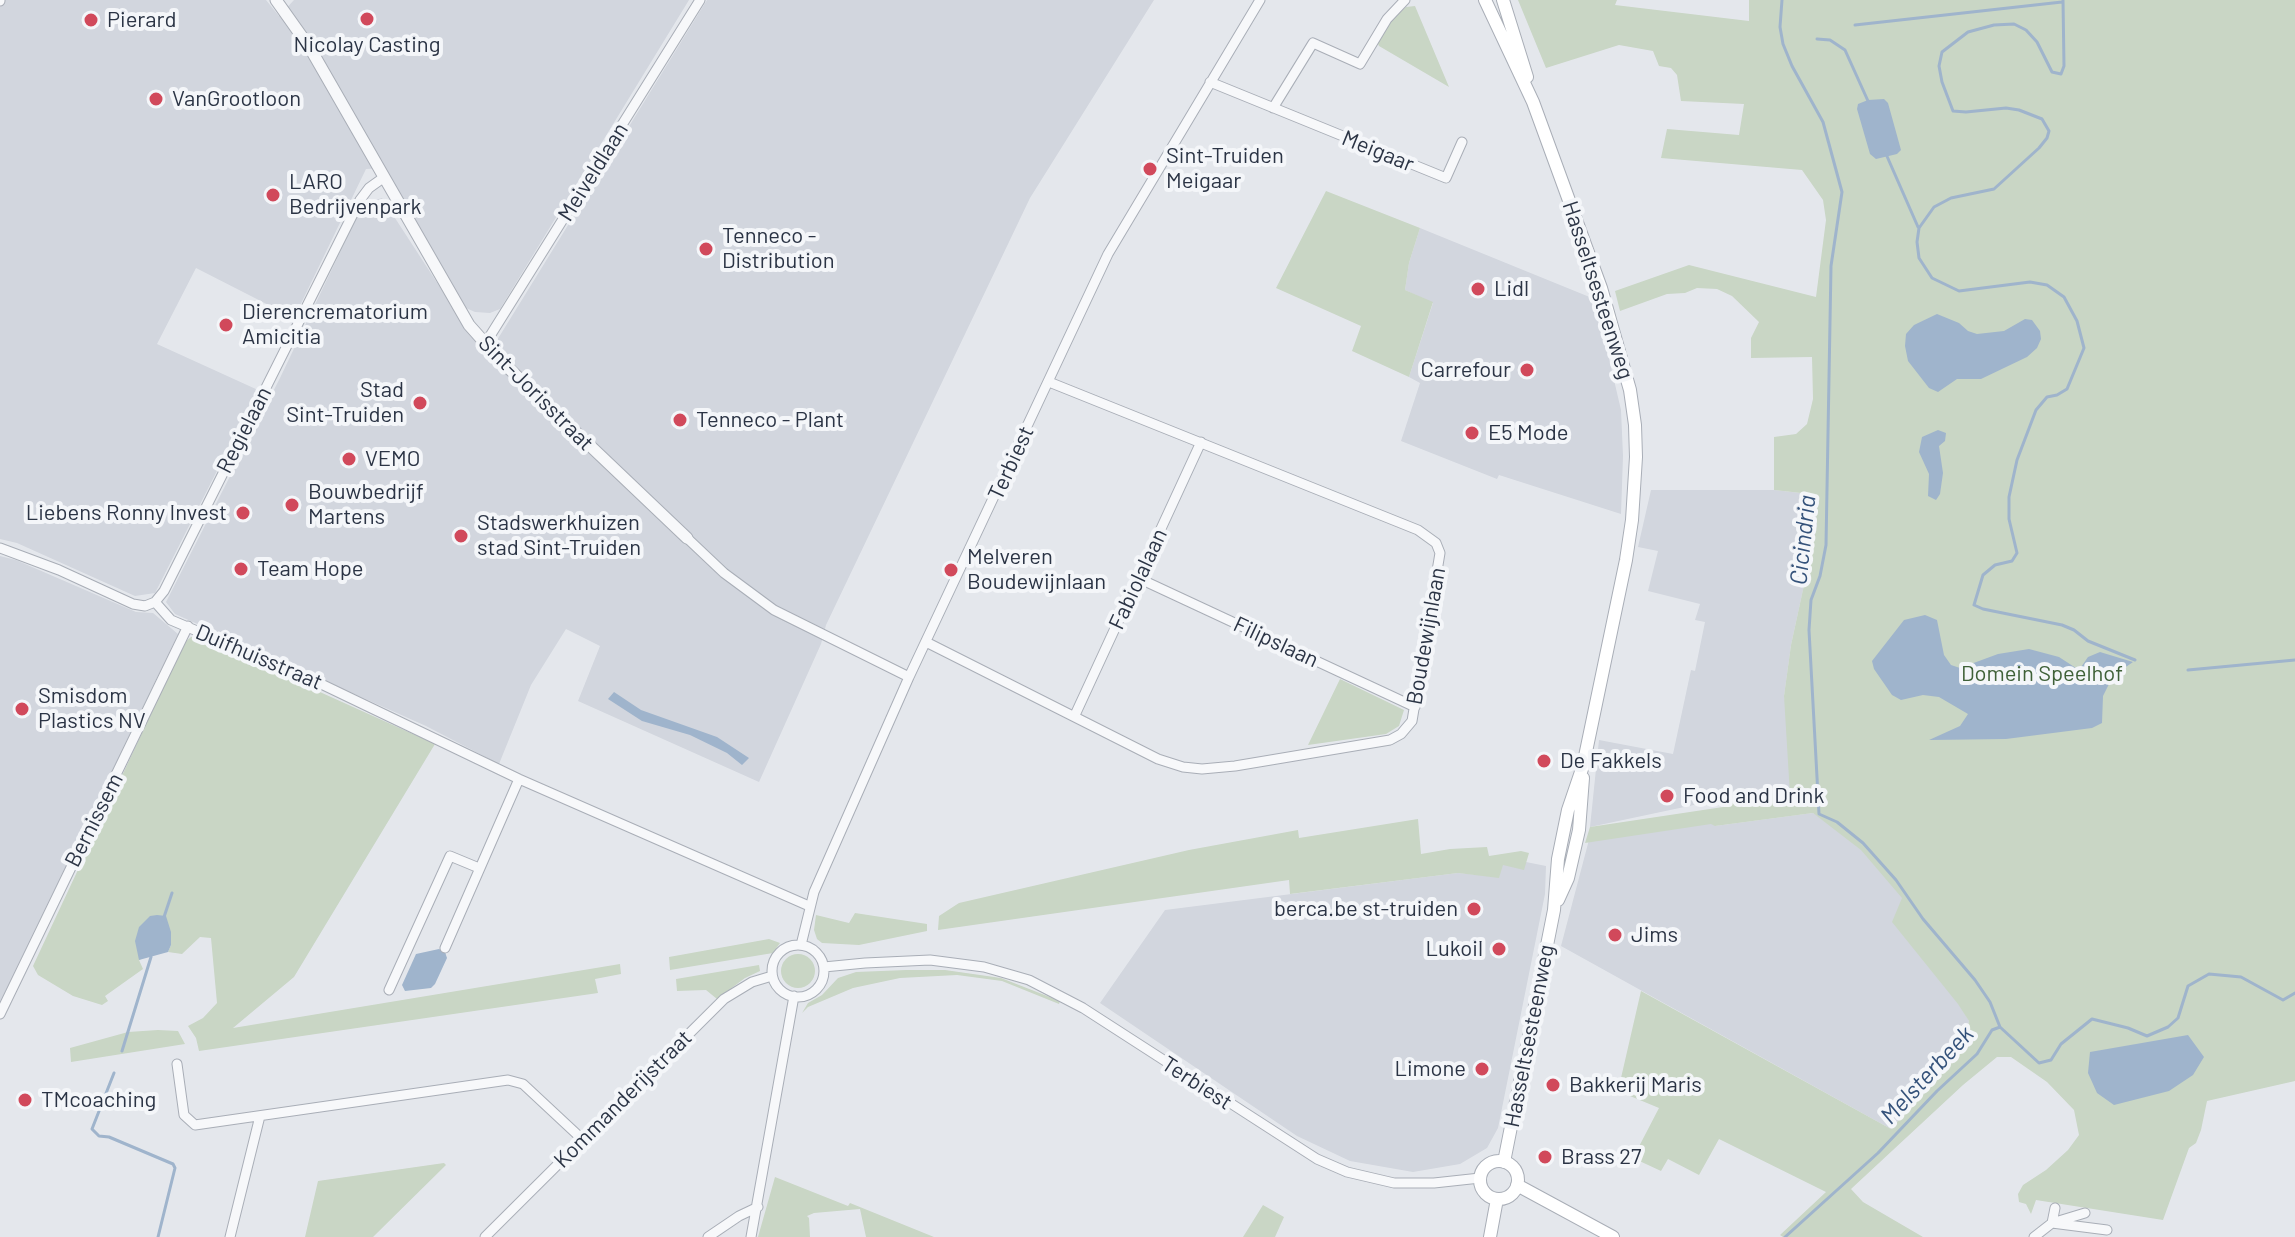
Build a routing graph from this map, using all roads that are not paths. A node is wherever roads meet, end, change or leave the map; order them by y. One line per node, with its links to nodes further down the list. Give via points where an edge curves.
1 (276, 0): 11 (street, Sint-Jorisstraat, via 310,48)
2 (700, 0): 12 (street, Meiveldlaan)
3 (1260, 0): 7 (street, Terbiest)
4 (1405, 0): 9 (street, via 1360,64 1313,43)
5 (1485, 0): 8 (main road, Hasseltsesteenweg)
6 (1503, 0): 8 (main road, Hasseltsesteenweg)
7 (1210, 82): 9 (street, Meigaar); 13 (street, Terbiest, via 1108,254)
8 (1533, 102): 37 (main road, Hasseltsesteenweg, via 1621,351 1635,425 1632,520 1583,766 1558,859 1554,910)
9 (1273, 108): 10 (street, Meigaar, via 1446,178)
10 (1462, 142)
11 (383, 178): 12 (street, Sint-Jorisstraat); 18 (street, Regielaan, via 360,200)
12 (485, 344): 15 (street, Sint-Jorisstraat)
13 (1049, 382): 14 (street, Boudewijnlaan); 20 (street, Terbiest)
14 (1201, 442): 17 (street, Fabiolalaan); 22 (street, Boudewijnlaan, via 1418,530 1436,543 1440,553)
15 (687, 538): 21 (street, Sint-Jorisstraat, via 774,610)
16 (0, 548): 18 (street, Duifhuisstraat, via 133,604)
17 (1138, 578): 22 (street, Filipslaan); 23 (street, Fabiolalaan)
18 (155, 602): 19 (street, Duifhuisstraat, via 171,620)
19 (188, 626): 24 (street, Duifhuisstraat); 33 (street, Bernissem)
20 (926, 642): 21 (street, Terbiest); 23 (street, Boudewijnlaan)
21 (909, 677): 26 (street, Terbiest)
22 (1415, 707): 23 (street, Boudewijnlaan, via 1412,721 1390,740 1202,769 1158,759)
23 (1075, 715)
24 (519, 779): 25 (street); 26 (street, Duifhuisstraat)
25 (479, 868): 28 (street); 31 (street, via 450,856)
26 (809, 906): 27 (street, Terbiest)
27 (801, 945): 29 (street, via 816,952); 30 (street, via 779,953)
28 (445, 948)
29 (824, 967): 32 (street, via 816,989); 38 (street, Terbiest, via 930,960 1029,980 1083,1008 1317,1159 1394,1183)
30 (772, 976): 32 (street, via 778,987); 36 (street, Kommanderijstraat, via 724,999)
31 (389, 990)
32 (794, 996): 41 (street)
33 (0, 1014)
34 (177, 1064): 35 (street, via 182,1110 190,1123)
35 (260, 1116): 36 (street, via 517,1080); 46 (street)
36 (582, 1139): 47 (street, Kommanderijstraat)
37 (1504, 1162): 38 (main road, via 1486,1166); 39 (main road, via 1514,1168)
38 (1480, 1178): 40 (main road, via 1483,1189)
39 (1517, 1185): 40 (main road, via 1507,1197); 51 (main road)
40 (1497, 1199): 50 (main road)
41 (758, 1207): 48 (street); 49 (street)
42 (2055, 1208): 44 (street)
43 (2085, 1213): 44 (street)
44 (2052, 1223): 45 (street); 52 (street)
45 (2107, 1230)
46 (230, 1237)
47 (485, 1237)
48 (708, 1237)
49 (751, 1237)
50 (1490, 1237)
51 (1613, 1237)
52 (2034, 1237)

